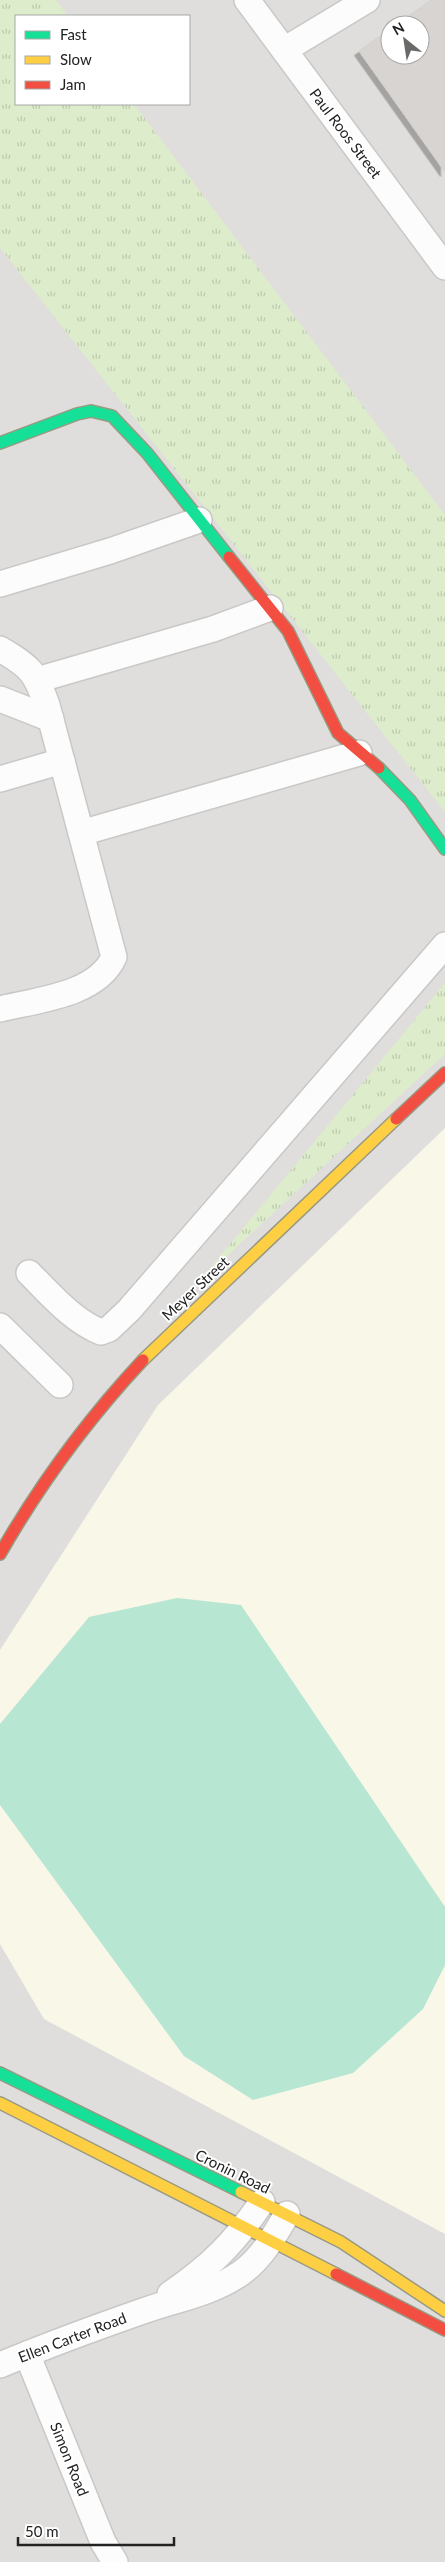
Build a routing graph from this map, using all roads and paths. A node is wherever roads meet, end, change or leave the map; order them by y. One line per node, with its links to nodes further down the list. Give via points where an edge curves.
1 (247, 0): 3 (street, Paul Roos Street)
2 (367, 0): 3 (street)
3 (284, 50): 4 (street, Paul Roos Street)
4 (445, 266)
5 (0, 443): 6 (street, via 77,414 103,412 112,416 147,453)
6 (199, 520): 7 (street); 8 (street)
7 (0, 584)
8 (270, 608): 10 (street, via 213,629); 13 (street, via 297,645 338,732)
9 (0, 649): 10 (street, via 25,664)
10 (37, 680): 12 (street)
11 (0, 699): 12 (street)
12 (51, 719): 14 (street)
13 (359, 753): 16 (street); 17 (street, via 398,786)
14 (62, 761): 15 (street); 16 (street)
15 (0, 779)
16 (81, 832): 19 (street, via 114,957 108,969 85,985)
17 (445, 849)
18 (445, 945): 21 (street, via 129,1310 109,1329 101,1332 90,1328)
19 (0, 1009)
20 (445, 1073): 24 (street, Meyer Street, via 126,1376 56,1464 25,1509)
21 (29, 1273)
22 (0, 1326): 23 (street)
23 (60, 1385)
24 (0, 1554)
25 (0, 2062): 27 (street)
26 (0, 2074): 27 (street, Cronin Road)
27 (20, 2084): 29 (street, Cronin Road)
28 (0, 2103): 31 (street)
29 (262, 2202): 30 (street, Cronin Road); 31 (street, Ellen Carter Road)
30 (287, 2214): 32 (street, Ellen Carter Road); 34 (street, Cronin Road, via 341,2242)
31 (244, 2228): 32 (street); 33 (street, Ellen Carter Road, via 206,2269)
32 (271, 2241): 33 (street, Ellen Carter Road, via 242,2272 224,2283); 35 (street)
33 (145, 2310): 36 (street, Ellen Carter Road)
34 (445, 2311)
35 (445, 2330)
36 (27, 2354): 37 (street, Ellen Carter Road); 38 (street, Simon Road, via 103,2542)
37 (0, 2365)
38 (115, 2562)

